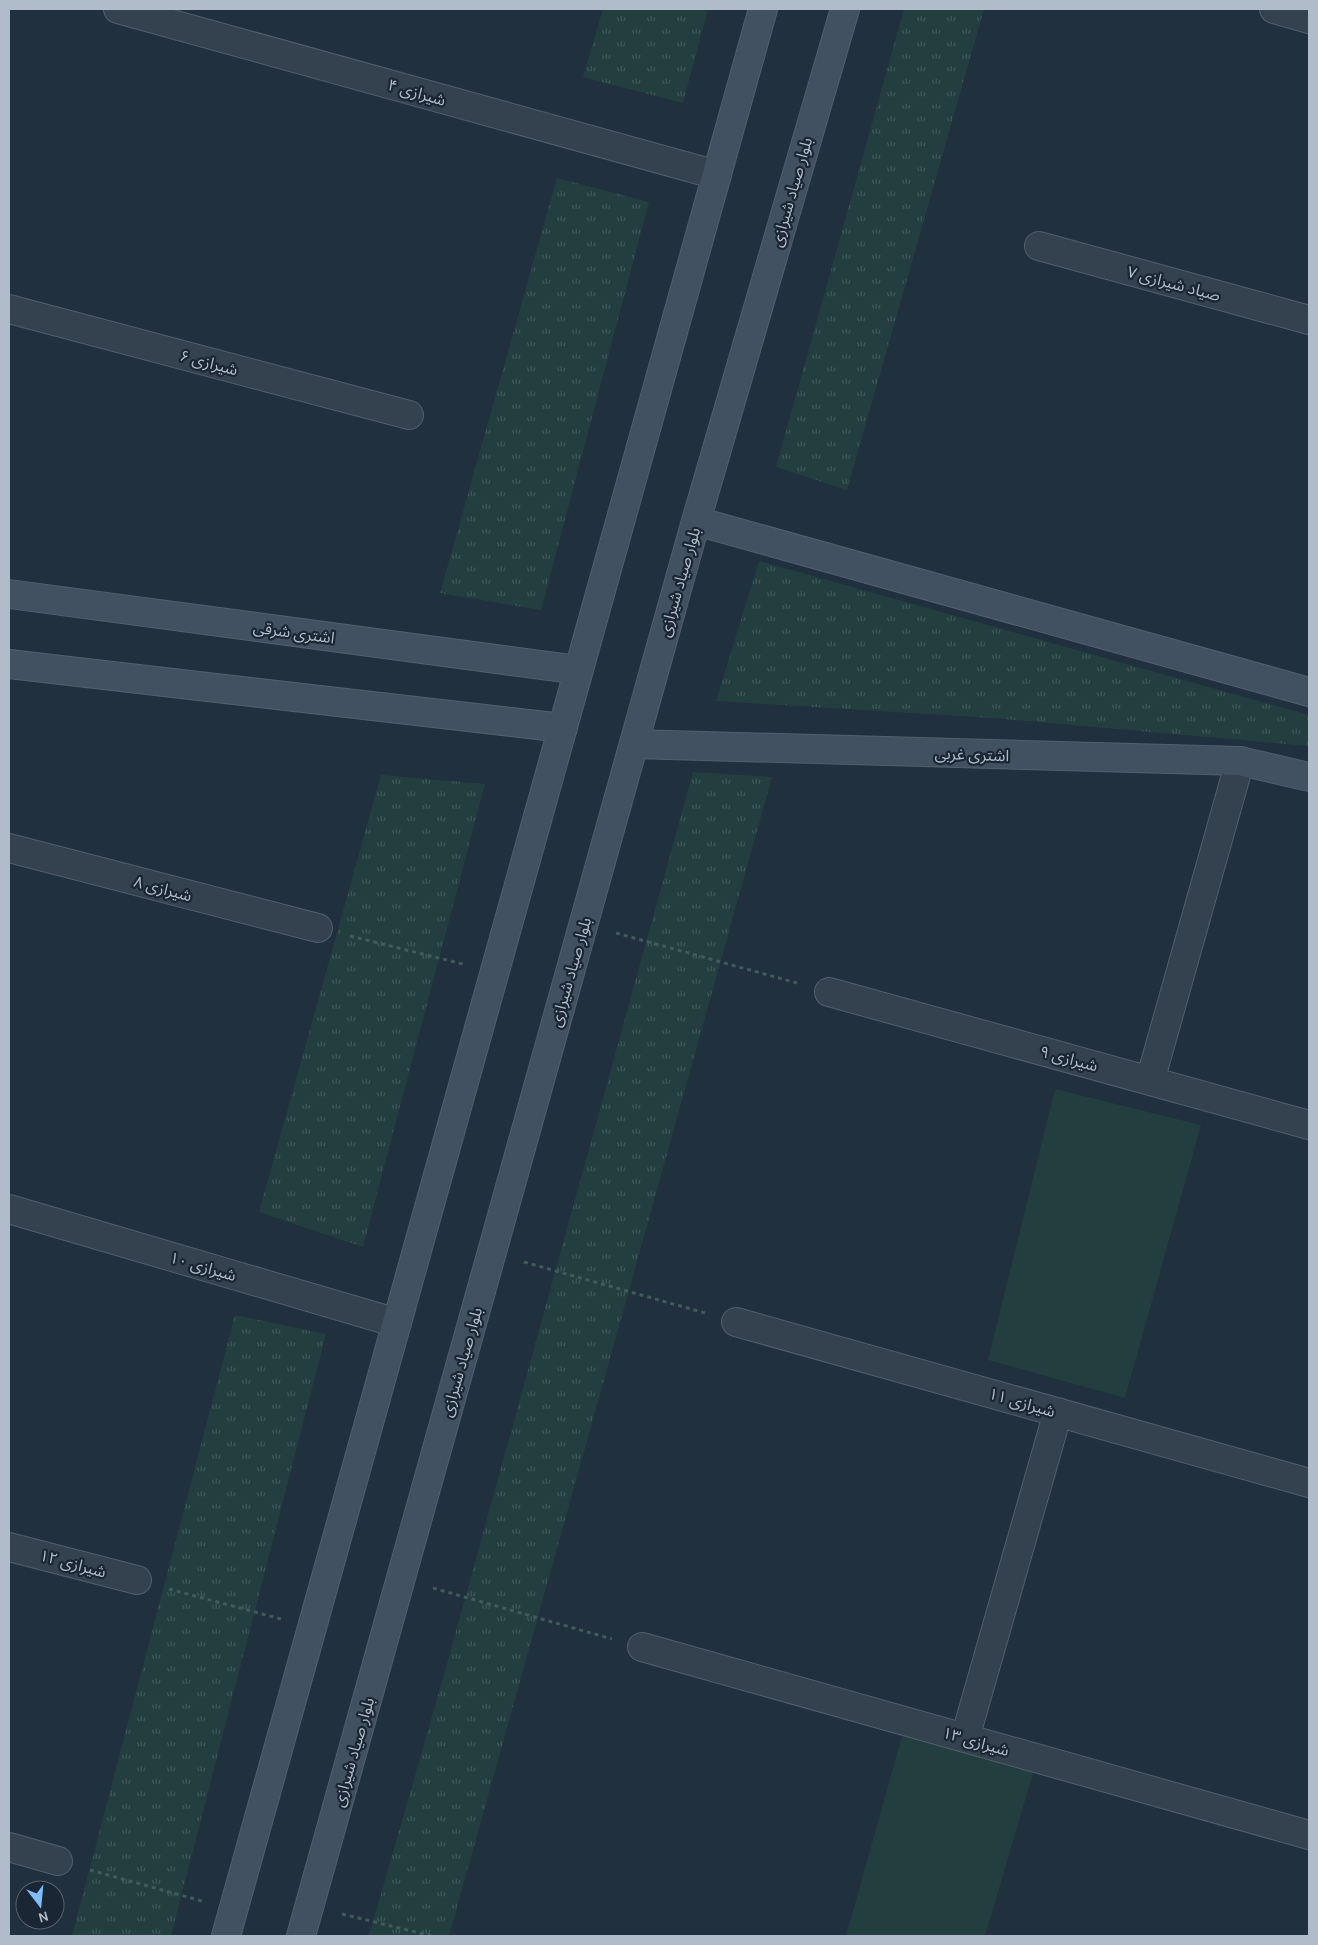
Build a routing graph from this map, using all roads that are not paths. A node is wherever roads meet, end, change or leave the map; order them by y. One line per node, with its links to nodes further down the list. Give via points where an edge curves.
1 (118, 9): 6 (street, شیرازی ۴)
2 (763, 9): 6 (main road)
3 (845, 9): 11 (main road, بلوار صیاد شیرازی)
4 (1274, 9): 5 (street)
5 (1309, 19)
6 (717, 175): 14 (main road)
7 (1039, 246): 9 (street, صیاد شیرازی ۷)
8 (9, 309): 10 (street, شیرازی ۶)
9 (1309, 320)
10 (409, 415)
11 (696, 521): 15 (main road); 17 (main road, بلوار صیاد شیرازی)
12 (9, 594): 14 (main road, اشتری شرقی)
13 (9, 664): 16 (main road)
14 (579, 670): 16 (main road)
15 (1309, 692)
16 (563, 728): 27 (main road)
17 (634, 744): 18 (main road, اشتری غربی); 38 (main road, بلوار صیاد شیرازی)
18 (1240, 761): 19 (main road, اشتری غربی); 23 (street)
19 (1309, 777)
20 (9, 848): 21 (street, شیرازی ۸)
21 (318, 928)
22 (829, 992): 23 (street, شیرازی ۹)
23 (1150, 1081): 24 (street, شیرازی ۹)
24 (1309, 1125)
25 (9, 1209): 27 (street, شیرازی ۱۰)
26 (736, 1322): 28 (street, شیرازی ۱۱)
27 (397, 1323): 37 (main road)
28 (1058, 1412): 29 (street, شیرازی ۱۱); 33 (street)
29 (1309, 1483)
30 (9, 1546): 31 (street, شیرازی ۱۲)
31 (137, 1580)
32 (642, 1647): 33 (street, شیرازی ۱۳)
33 (965, 1738): 34 (street, شیرازی ۱۳)
34 (1309, 1835)
35 (9, 1847): 36 (street)
36 (58, 1861)
37 (226, 1936)
38 (301, 1936)

